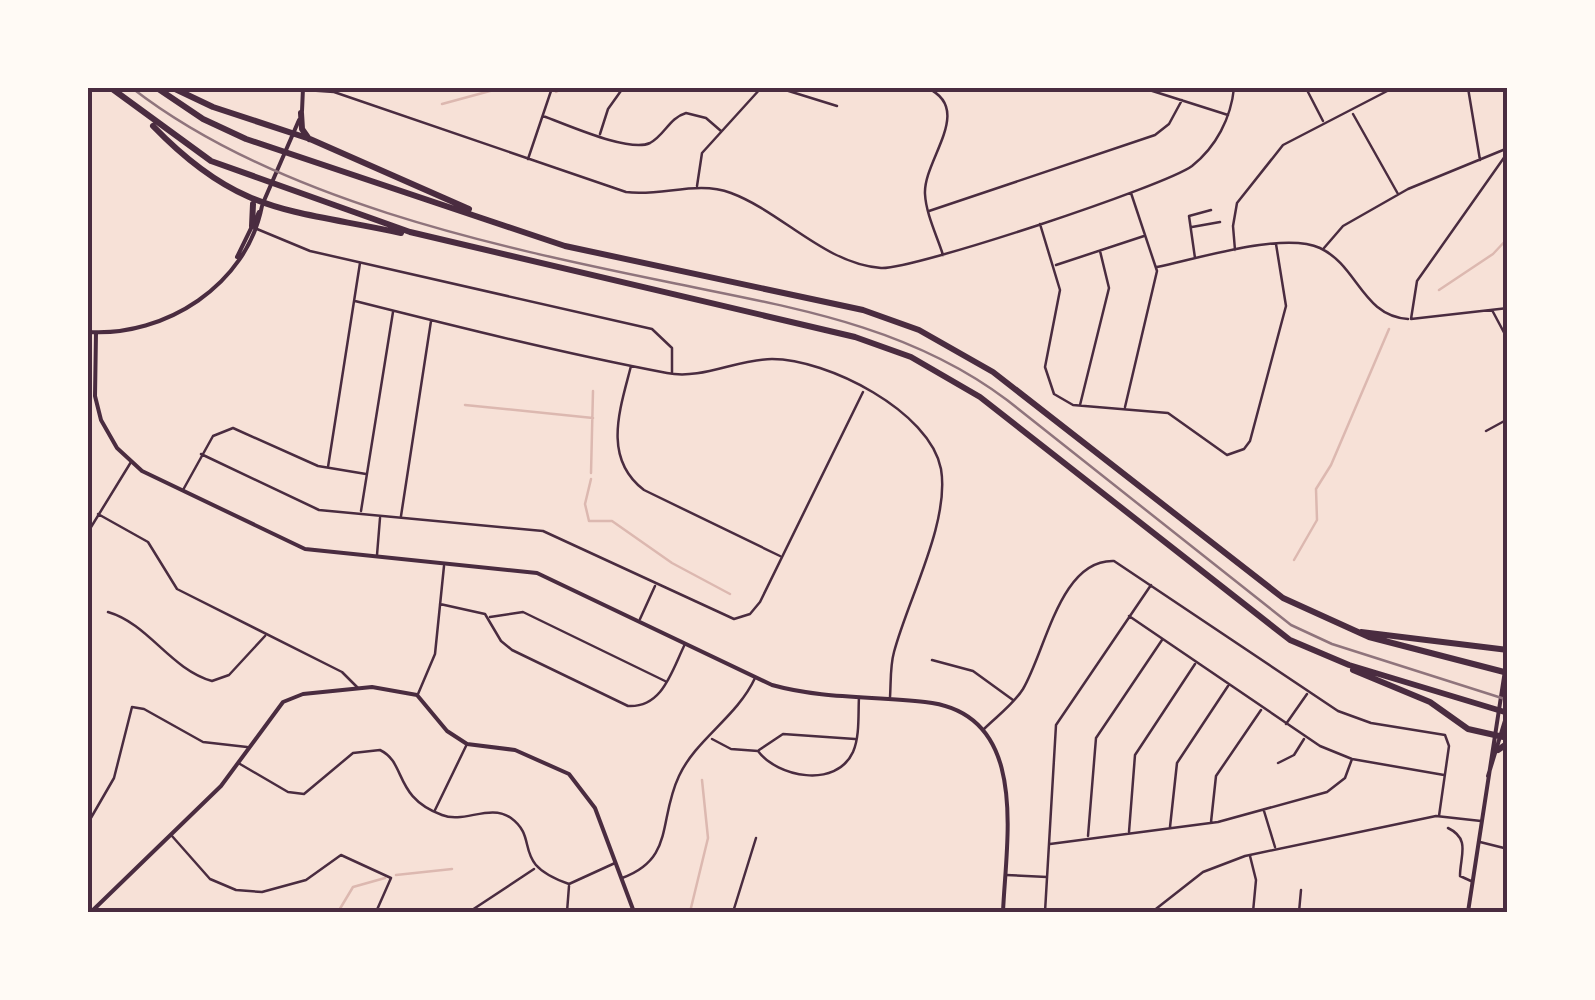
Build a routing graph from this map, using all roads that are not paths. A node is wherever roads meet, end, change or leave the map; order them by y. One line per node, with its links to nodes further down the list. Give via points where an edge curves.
1 (111, 88): 17 (highway)
2 (157, 88): 39 (highway, via 203,119 281,150)
3 (172, 88): 24 (highway)
4 (303, 88): 19 (street); 28 (street, via 346,96)
5 (552, 88): 21 (street)
6 (623, 88): 25 (street)
7 (761, 88): 23 (street)
8 (779, 88): 16 (street)
9 (927, 88): 36 (street, via 942,98 948,118 925,188)
10 (1143, 88): 15 (street)
11 (1234, 88): 20 (street)
12 (1393, 88): 18 (street)
13 (1468, 88): 29 (street)
14 (1308, 92): 22 (street)
15 (1182, 100): 20 (street); 36 (street, via 1155,135)
16 (838, 106)
17 (135, 107): 33 (highway, via 204,172); 43 (highway, via 190,150 263,182)
18 (1352, 112): 22 (street); 32 (street)
19 (302, 113): 24 (street); 26 (highway)
20 (1228, 115): 31 (street, via 1193,165)
21 (543, 116): 25 (street); 28 (street)
22 (1324, 123): 47 (street, via 1283,145 1240,198 1232,226)
23 (721, 131): 25 (street, via 686,113 644,145); 30 (street, via 698,159)
24 (294, 134): 26 (highway); 34 (street)
25 (600, 135)
26 (310, 140): 39 (highway)
27 (1508, 150): 29 (street); 59 (street, via 1417,282)
28 (528, 160): 30 (street, via 626,192)
29 (1480, 160): 32 (street)
30 (697, 187): 48 (street, via 743,198 866,266 901,267)
31 (1131, 192): 37 (street); 42 (street)
32 (1398, 195): 45 (street, via 1344,226)
33 (250, 200): 34 (highway); 40 (highway)
34 (262, 206): 40 (street); 43 (highway)
35 (1211, 210): 41 (street, via 1190,215)
36 (930, 211): 48 (street)
37 (1040, 222): 48 (street); 52 (street)
38 (1220, 222): 41 (street)
39 (506, 226): 91 (highway, via 598,254 863,310 952,346 1271,589)
40 (254, 227): 50 (street); 50 (street); 51 (street)
41 (1190, 228): 49 (street)
42 (1146, 235): 46 (street); 53 (street)
43 (446, 242): 99 (highway, via 855,337 912,357 996,409 1261,622)
44 (1276, 244): 45 (street); 47 (street); 68 (street, via 1286,306 1244,450 1222,453 1172,414)
45 (1323, 250): 59 (street, via 1378,310)
46 (1100, 251): 52 (street); 67 (street, via 1109,288)
47 (1236, 252): 49 (street)
48 (943, 255)
49 (1196, 260): 53 (street)
50 (236, 262): 61 (street, via 204,297 176,315 135,330)
51 (360, 262): 54 (street); 64 (street, via 652,330 672,348)
52 (1055, 266): 67 (street, via 1059,302 1045,374 1060,399)
53 (1158, 267): 68 (street)
54 (355, 301): 56 (street); 73 (street)
55 (1508, 307): 57 (street)
56 (393, 310): 58 (street); 74 (street)
57 (1492, 310): 59 (street); 62 (street)
58 (432, 319): 63 (street); 79 (street)
59 (1411, 319)
60 (88, 332): 61 (street)
61 (96, 333): 65 (street)
62 (1508, 340)
63 (632, 366): 64 (street); 82 (street, via 616,440 628,476)
64 (672, 374): 66 (street, via 786,360)
65 (91, 382): 72 (street, via 100,420)
66 (864, 390): 82 (street); 108 (street, via 919,425 942,474 938,512 893,654)
67 (1080, 406): 68 (street)
68 (1125, 409)
69 (1508, 418): 70 (street)
70 (1486, 431)
71 (201, 454): 73 (street, via 216,434 240,429); 75 (street); 77 (street, via 311,507)
72 (130, 462): 75 (street); 76 (street)
73 (328, 468): 74 (street)
74 (366, 474): 77 (street)
75 (182, 491): 81 (street, via 296,546)
76 (98, 514): 80 (street); 92 (street, via 148,542 176,590)
77 (360, 514): 78 (street)
78 (380, 516): 79 (street); 81 (street)
79 (400, 517): 84 (street, via 544,531)
80 (88, 532)
81 (376, 556): 83 (street)
82 (782, 557): 84 (street, via 760,602 741,618 726,618)
83 (444, 563): 86 (street); 90 (street, via 537,573)
84 (656, 584): 90 (street)
85 (1152, 584): 88 (street); 105 (street); 109 (street, via 1123,564 1086,566)
86 (440, 604): 89 (street); 106 (street, via 432,663)
87 (108, 612): 92 (street, via 212,681 229,675)
88 (1129, 616): 93 (street); 140 (street, via 1056,725)
89 (489, 618): 102 (street, via 523,612); 102 (street, via 512,650 624,704 650,703)
90 (639, 621): 94 (street)
91 (1355, 632): 95 (highway); 100 (highway)
92 (266, 634): 104 (street, via 342,672)
93 (1163, 639): 98 (street); 138 (street, via 1098,732)
94 (685, 644): 101 (street); 102 (street)
95 (1508, 650): 97 (street)
96 (932, 660): 109 (street, via 973,671)
97 (1506, 662): 117 (street, via 1497,724)
98 (1196, 663): 103 (street); 135 (street, via 1134,755)
99 (1348, 665): 111 (highway); 117 (highway, via 1430,702 1460,725)
100 (1508, 673)
101 (755, 678): 107 (street, via 804,693); 114 (street)
102 (666, 681)
103 (1228, 685): 110 (street); 133 (street, via 1176,763)
104 (358, 688): 106 (street); 119 (street, via 289,698)
105 (1308, 692): 112 (street); 125 (street, via 1363,720 1448,738)
106 (417, 695): 118 (street)
107 (859, 697): 108 (street); 116 (street)
108 (890, 699): 113 (street, via 940,704)
109 (1014, 701): 113 (street)
110 (1262, 708): 112 (street); 132 (street, via 1216,776)
111 (1508, 712): 117 (street)
112 (1286, 724): 115 (street)
113 (983, 730): 146 (street, via 1006,776)
114 (711, 738): 121 (street); 148 (street, via 677,779 656,857)
115 (1304, 738): 122 (street); 124 (street, via 1294,756)
116 (856, 739): 121 (street, via 783,734); 121 (street, via 848,760 825,773 784,772)
117 (1503, 739): 120 (highway); 126 (street)
118 (466, 744): 128 (street); 144 (street, via 515,750 570,774 592,800)
119 (248, 747): 123 (street); 131 (street, via 203,742 132,707 114,778)
120 (1498, 750): 126 (street)
121 (758, 751)
122 (1352, 759): 125 (street); 127 (street, via 1334,790)
123 (238, 763): 128 (street, via 304,794 353,753 373,749 391,758 405,792); 136 (street)
124 (1278, 763)
125 (1445, 775): 129 (street)
126 (1488, 776): 130 (street)
127 (1264, 810): 132 (street); 141 (street)
128 (434, 812): 145 (street, via 511,818)
129 (1439, 816): 130 (street); 141 (street)
130 (1482, 822): 139 (street)
131 (88, 823)
132 (1211, 823): 133 (street)
133 (1170, 828): 135 (street)
134 (1448, 828): 149 (street, via 1463,845 1460,878)
135 (1129, 834): 138 (street)
136 (170, 835): 152 (street); 153 (street, via 210,878 252,892 306,880 345,855 391,878)
137 (756, 838): 157 (street)
138 (1088, 839): 140 (street)
139 (1478, 841): 142 (street); 149 (street)
140 (1048, 844): 147 (street)
141 (1275, 848): 143 (street)
142 (1508, 849)
143 (1249, 854): 160 (street, via 1203,872); 161 (street, via 1256,880)
144 (615, 863): 148 (street); 150 (street)
145 (535, 868): 150 (street); 154 (street)
146 (1004, 875): 147 (street); 158 (street)
147 (1047, 877): 159 (street)
148 (620, 878): 156 (street)
149 (1472, 881): 163 (street)
150 (570, 884): 155 (street)
151 (1301, 890): 162 (street)
152 (91, 912)
153 (376, 912)
154 (469, 912)
155 (567, 912)
156 (634, 912)
157 (732, 912)
158 (1003, 912)
159 (1046, 912)
160 (1152, 912)
161 (1253, 912)
162 (1298, 912)
163 (1468, 912)

